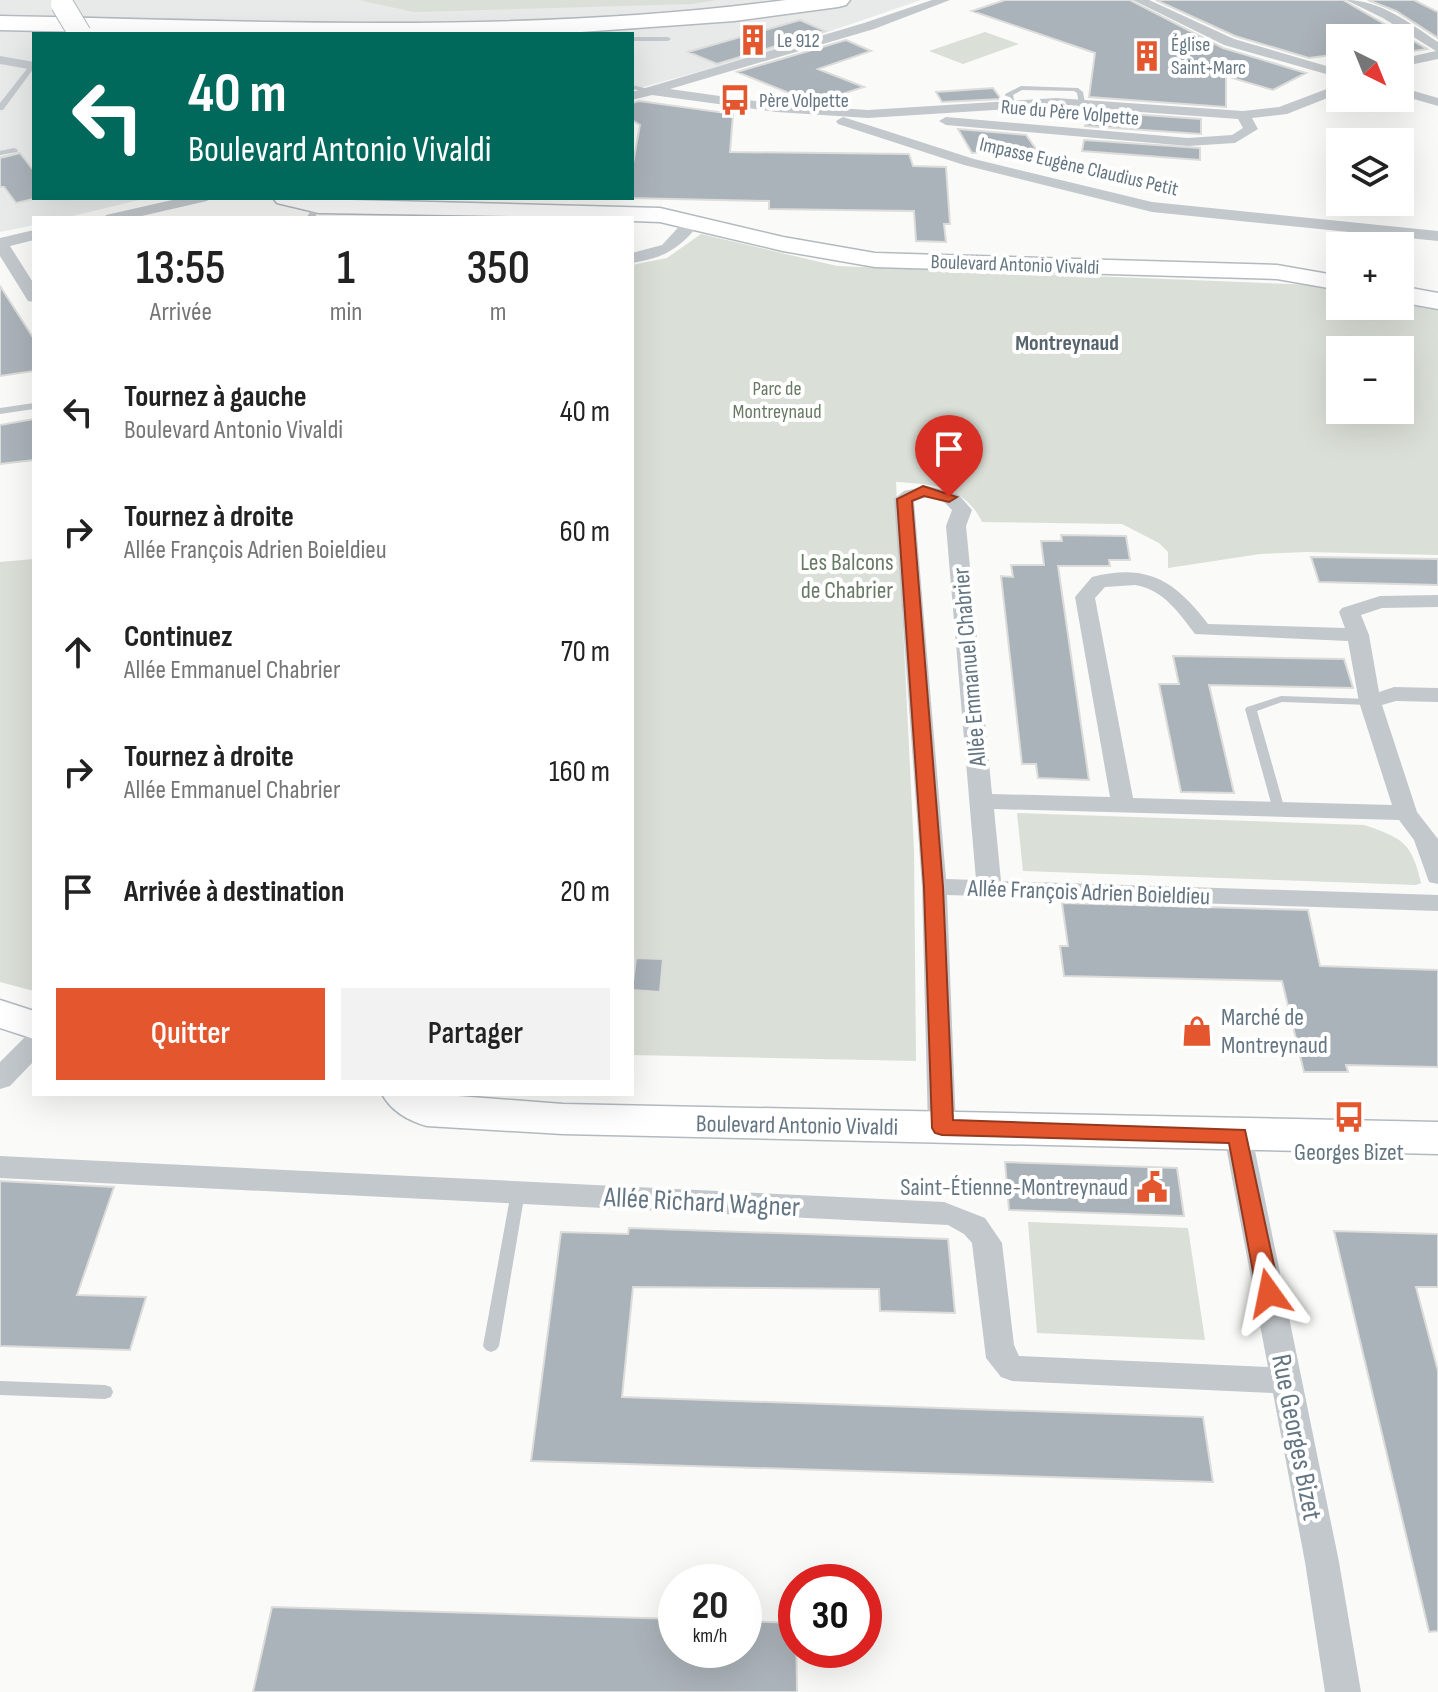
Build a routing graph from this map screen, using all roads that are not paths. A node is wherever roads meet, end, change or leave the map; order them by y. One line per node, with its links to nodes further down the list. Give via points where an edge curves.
1 (774, 0): 11 (highway, via 598,17)
2 (838, 0): 13 (highway, via 680,20)
3 (944, 0): 26 (street)
4 (1139, 0): 24 (street, via 1229,42)
5 (1352, 0): 19 (street, via 1388,15)
6 (62, 2): 15 (street, bridge)
7 (291, 5): 10 (highway)
8 (374, 7): 11 (highway)
9 (0, 14): 10 (highway)
10 (227, 18): 11 (highway)
11 (426, 20)
12 (0, 23): 14 (highway)
13 (518, 28): 14 (highway); 16 (highway)
14 (315, 30)
15 (79, 32)
16 (500, 32)
17 (634, 39): 18 (lane)
18 (668, 39)
19 (1438, 48)
20 (1438, 55): 22 (street)
21 (0, 60): 23 (street)
22 (1414, 60)
23 (32, 65): 31 (lane)
24 (1326, 70)
25 (634, 87): 26 (lane)
26 (654, 91): 29 (street); 32 (street, Rue du Père Volpette)
27 (1326, 94): 34 (street, Rue du Père Volpette, via 1282,111)
28 (1414, 95): 30 (street)
29 (634, 96)
30 (1438, 102)
31 (0, 108)
32 (814, 112): 33 (street, Rue du Père Volpette); 43 (street, Impasse Eugène Claudius Petit, via 969,162 1152,207)
33 (868, 114): 34 (street, Rue du Père Volpette, via 1081,103); 34 (street, Rue du Père Volpette, via 1188,142 1235,139 1251,129)
34 (1243, 115)
35 (14, 150): 36 (lane)
36 (0, 153)
37 (192, 200): 40 (street)
38 (291, 200): 39 (street, Boulevard Antonio Vivaldi)
39 (312, 207): 41 (street, Boulevard Antonio Vivaldi, via 558,211)
40 (121, 216)
41 (693, 221): 45 (street, via 679,242 657,255); 46 (street, Boulevard Antonio Vivaldi, via 875,260 1277,272)
42 (32, 235): 44 (street)
43 (1438, 236)
44 (0, 243): 47 (street)
45 (634, 258)
46 (1326, 281)
47 (32, 294)
48 (1414, 297): 49 (street)
49 (1438, 301)
50 (32, 406): 51 (lane)
51 (0, 411)
52 (1438, 601): 53 (street, via 1380,602 1349,612)
53 (1358, 635): 55 (street); 57 (street, via 1202,630 1161,584 1121,578 1099,581 1085,597)
54 (1438, 695): 55 (street, via 1394,694)
55 (1370, 702): 58 (lane, via 1281,699 1251,709); 59 (street)
56 (981, 801): 57 (street, Allée Emmanuel Chabrier); 61 (street, Allée Emmanuel Chabrier, via 956,526 962,510 949,497 923,491 904,499); 62 (street, Allée Emmanuel Chabrier)
57 (1123, 806): 58 (street, Allée Emmanuel Chabrier)
58 (1279, 810): 59 (street, Allée Emmanuel Chabrier)
59 (1406, 813): 60 (street, via 1426,839)
60 (1438, 876)
61 (934, 887): 62 (street, Allée François Adrien Boieldieu); 71 (street, Allée François Adrien Boieldieu)
62 (989, 888): 63 (street, Allée François Adrien Boieldieu)
63 (1438, 903)
64 (0, 1014): 65 (street)
65 (32, 1026)
66 (32, 1027): 67 (street)
67 (0, 1030)
68 (32, 1046): 69 (street)
69 (0, 1079)
70 (405, 1096): 71 (street, Boulevard Antonio Vivaldi, via 427,1111 442,1112)
71 (942, 1128): 72 (street, Boulevard Antonio Vivaldi)
72 (1238, 1136): 73 (street, Boulevard Antonio Vivaldi); 77 (street, Rue Georges Bizet)
73 (1438, 1138)
74 (0, 1167): 75 (street, Allée Richard Wagner)
75 (518, 1192): 76 (lane); 77 (street, Allée Richard Wagner, via 944,1213 980,1228 987,1243 1001,1358 1012,1368)
76 (491, 1346)
77 (1287, 1381): 80 (street, Rue Georges Bizet)
78 (0, 1388): 79 (lane)
79 (105, 1392)
80 (1343, 1692)

